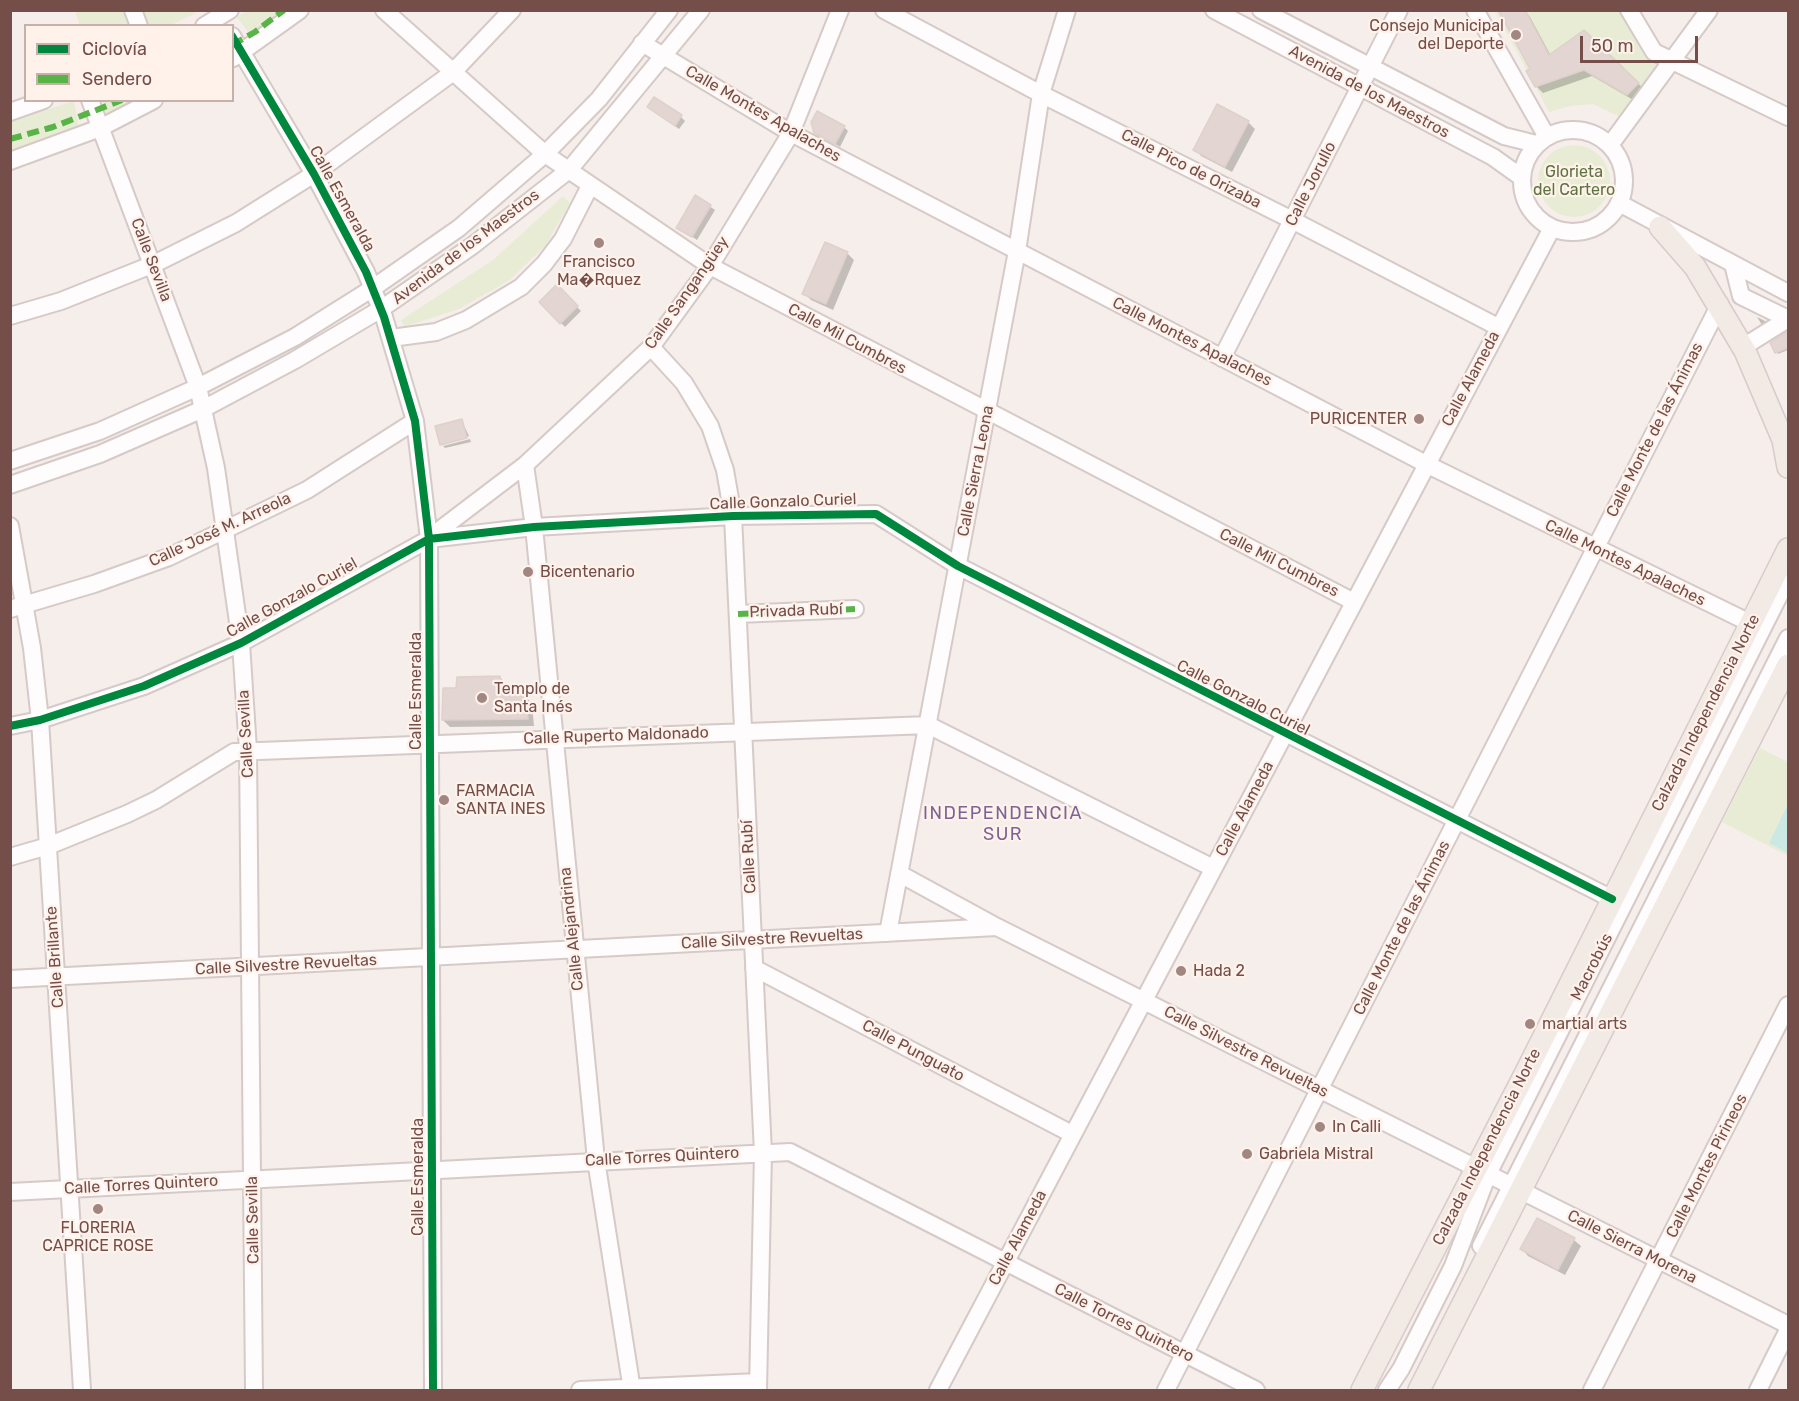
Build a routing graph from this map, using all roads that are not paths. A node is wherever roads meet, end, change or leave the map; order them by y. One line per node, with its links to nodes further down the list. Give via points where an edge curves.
1 (300, 10): 19 (street)
2 (384, 10): 22 (street, Calle Mil Cumbres)
3 (512, 10): 22 (street)
4 (669, 10): 17 (street, Avenida de los Maestros)
5 (701, 10): 18 (street, Avenida de los Maestros)
6 (840, 10): 31 (street, Calle Sangangüey)
7 (884, 10): 24 (street, Calle Pico de Orizaba)
8 (1067, 10): 24 (street, Calle Sierra Leona)
9 (1214, 10): 23 (street, Avenida de los Maestros)
10 (1261, 10): 21 (street, Avenida de los Maestros)
11 (1399, 10): 21 (street, Calle Jorullo)
12 (1475, 10): 32 (street)
13 (1629, 10): 20 (street, via 1654,52)
14 (1709, 10): 20 (street)
15 (226, 18): 16 (street)
16 (210, 24)
17 (642, 43): 18 (street, Calle Montes Apalaches); 34 (street, Avenida de los Maestros, via 599,99)
18 (663, 55): 31 (street, Calle Montes Apalaches); 36 (street, Avenida de los Maestros)
19 (237, 56): 37 (street, Calle Esmeralda)
20 (1674, 61): 29 (street); 33 (street)
21 (1370, 67): 23 (street, Calle Jorullo); 32 (street, Avenida de los Maestros, via 1504,136)
22 (452, 73): 34 (street, Calle Mil Cumbres); 37 (street)
23 (1360, 87): 38 (street, Avenida de los Maestros, via 1493,157); 41 (street, Calle Jorullo)
24 (1041, 94): 41 (street, Calle Pico de Orizaba); 44 (street, Calle Sierra Leona)
25 (38, 102): 28 (street)
26 (91, 102): 30 (street, Calle Sevilla)
27 (150, 102): 30 (street)
28 (10, 112)
29 (1788, 117)
30 (100, 128): 35 (street); 45 (street, Calle Sevilla)
31 (790, 133): 44 (street, Calle Montes Apalaches); 47 (street, Calle Sangangüey)
32 (1541, 140): 33 (street, via 1573,129 1593,134); 38 (street, via 1524,165)
33 (1610, 145): 40 (street, via 1624,173)
34 (545, 154): 36 (street, Calle Mil Cumbres); 48 (street, Avenida de los Maestros, via 459,228)
35 (10, 161)
36 (568, 170): 39 (street, Calle Mil Cumbres); 51 (street, Avenida de los Maestros, via 472,246)
37 (314, 174): 45 (street, via 236,223); 48 (street, Calle Esmeralda)
38 (1521, 177): 43 (street, via 1529,207)
39 (590, 186): 47 (street, Calle Mil Cumbres); 55 (street, via 563,239 521,287 466,320 436,332)
40 (1619, 203): 42 (street); 43 (street, via 1598,226 1568,232)
41 (1292, 220): 54 (street, Calle Pico de Orizaba); 58 (street, Calle Jorullo)
42 (1660, 227): 46 (street); 50 (main road, via 1695,267)
43 (1552, 228): 54 (street, Calle Alameda)
44 (1017, 251): 58 (street, Calle Montes Apalaches); 61 (street, Calle Sierra Leona)
45 (154, 264): 52 (street, via 61,301); 59 (street, Calle Sevilla)
46 (1733, 264): 49 (street); 53 (street, via 1742,296)
47 (710, 266): 56 (street, Calle Sangangüey); 61 (street, Calle Mil Cumbres)
48 (373, 288): 51 (street, Calle Esmeralda); 59 (street, Avenida de los Maestros, via 295,337)
49 (1788, 293)
50 (1719, 304): 57 (main road); 74 (street, Calle Monte de las Ánimas)
51 (381, 309): 55 (street, Calle Esmeralda); 60 (street, Avenida de los Maestros)
52 (10, 316)
53 (1788, 319): 57 (street)
54 (1498, 327): 65 (street, Calle Alameda)
55 (391, 338): 62 (street, Calle Esmeralda)
56 (651, 347): 66 (street, Calle Sangangüey); 69 (street, Calle Rubí, via 684,383 710,426 725,470)
57 (1743, 347): 63 (main road)
58 (1222, 358): 65 (street, Calle Montes Apalaches)
59 (198, 387): 60 (street, Calle Sevilla); 64 (street, Avenida de los Maestros, via 100,431)
60 (203, 409): 68 (street, Avenida de los Maestros, via 100,454); 72 (street, Calle Sevilla)
61 (987, 413): 76 (street, Calle Sierra Leona); 78 (street, Calle Mil Cumbres)
62 (415, 421): 72 (street, Calle José M. Arreola, via 307,490); 73 (street, Calle Esmeralda)
63 (1783, 425): 67 (main road)
64 (10, 461)
65 (1426, 464): 74 (street, Calle Montes Apalaches); 78 (street, Calle Alameda)
66 (525, 465): 71 (street, Calle Alejandrina); 73 (street, Calle Sangangüey)
67 (1788, 467)
68 (10, 485)
69 (733, 516): 71 (street, Calle Gonzalo Curiel); 76 (street, Calle Gonzalo Curiel, via 876,514); 81 (street, Calle Rubí)
70 (10, 526): 79 (street, Calle Brillante)
71 (534, 527): 73 (street, Calle Gonzalo Curiel); 91 (street, Calle Alejandrina)
72 (226, 529): 79 (street, Calle José M. Arreola, via 169,556); 84 (street, Calle Sevilla)
73 (429, 538): 84 (street, Calle Gonzalo Curiel); 92 (street, Calle Esmeralda)
74 (1595, 548): 82 (street, Calle Montes Apalaches); 94 (street, Calle Monte de las Ánimas)
75 (1788, 549): 82 (main road, Calzada Independencia Norte)
76 (958, 566): 87 (street, Calle Sierra Leona); 90 (street, Calle Gonzalo Curiel)
77 (1788, 578): 116 (street, Macrobús)
78 (1354, 602): 90 (street, Calle Alameda)
79 (18, 607): 86 (street, Calle Brillante)
80 (855, 609): 81 (street, Privada Rubí)
81 (738, 614): 89 (street, Calle Rubí)
82 (1752, 624): 99 (main road, Calzada Independencia Norte)
83 (1788, 638): 118 (street, Macrobús)
84 (241, 643): 86 (street, Calle Gonzalo Curiel, via 144,686); 93 (street, Calle Sevilla)
85 (1788, 665): 118 (main road)
86 (40, 720): 88 (street, Calle Gonzalo Curiel); 95 (street, Calle Brillante)
87 (928, 725): 89 (street, Calle Ruperto Maldonado); 97 (street, Calle Ruperto Maldonado); 98 (street, Calle Sierra Leona)
88 (10, 726)
89 (743, 732): 91 (street, Calle Ruperto Maldonado); 102 (street, Calle Rubí)
90 (1284, 734): 94 (street, Calle Gonzalo Curiel); 97 (street, Calle Alameda)
91 (553, 739): 92 (street, Calle Ruperto Maldonado); 103 (street, Calle Alejandrina)
92 (430, 743): 93 (street, Calle Ruperto Maldonado); 104 (street, Calle Esmeralda)
93 (248, 750): 95 (street, Calle Ruperto Maldonado, via 234,752 127,814); 105 (street, Calle Sevilla)
94 (1456, 821): 99 (street, Calle Gonzalo Curiel); 111 (street, Calle Monte de las Ánimas)
95 (48, 846): 96 (street, Calle Ruperto Maldonado); 107 (street, Calle Brillante)
96 (10, 857)
97 (1213, 868): 109 (street, Calle Alameda)
98 (900, 874): 100 (street); 101 (street, Calle Sierra Leona)
99 (1612, 899): 116 (main road, Calzada Independencia Norte)
100 (997, 927): 101 (street, Calle Silvestre Revueltas); 109 (street, Calle Silvestre Revueltas)
101 (888, 933): 102 (street, Calle Silvestre Revueltas)
102 (753, 940): 103 (street, Calle Silvestre Revueltas); 106 (street, Calle Rubí)
103 (574, 949): 104 (street, Calle Silvestre Revueltas); 114 (street, Calle Alejandrina)
104 (431, 957): 105 (street, Calle Silvestre Revueltas); 115 (street, Calle Esmeralda)
105 (250, 966): 107 (street, Calle Silvestre Revueltas); 117 (street, Calle Sevilla)
106 (754, 968): 112 (street, Calle Punguato); 113 (street, Calle Rubí)
107 (56, 977): 108 (street, Calle Silvestre Revueltas); 119 (street, Calle Brillante)
108 (10, 979)
109 (1143, 1000): 111 (street, Calle Silvestre Revueltas); 112 (street, Calle Alameda)
110 (1788, 1005): 121 (street, Calle Montes Pirineos)
111 (1319, 1089): 116 (street, Calle Silvestre Revueltas); 125 (street, Calle Monte de las Ánimas)
112 (1072, 1134): 122 (street, Calle Alameda)
113 (763, 1153): 114 (street, Calle Torres Quintero); 122 (street, Calle Torres Quintero, via 790,1152); 126 (street, Calle Rubí)
114 (596, 1160): 115 (street, Calle Torres Quintero); 127 (street, Calle Alejandrina)
115 (432, 1170): 117 (street, Calle Torres Quintero); 130 (street, Calle Esmeralda)
116 (1483, 1170): 118 (street, Calle Sierra Morena); 135 (main road, Calzada Independencia Norte); 136 (street, Macrobús, via 1453,1266)
117 (252, 1179): 119 (street, Calle Torres Quintero); 129 (street, Calle Sevilla)
118 (1514, 1187): 121 (street, Calle Sierra Morena); 137 (street, Macrobús); 138 (main road)
119 (69, 1189): 120 (street, Calle Torres Quintero); 128 (street, Calle Brillante)
120 (10, 1192)
121 (1659, 1260): 123 (street, Calle Sierra Morena); 139 (street, Calle Montes Pirineos)
122 (1005, 1262): 125 (street, Calle Torres Quintero); 132 (street, Calle Alameda)
123 (1788, 1325)
124 (1788, 1330): 140 (street)
125 (1185, 1353): 133 (street, Calle Monte de las Ánimas); 134 (street, Calle Torres Quintero)
126 (758, 1386): 127 (street)
127 (632, 1389): 131 (street)
128 (82, 1390)
129 (255, 1390)
130 (433, 1390)
131 (580, 1390)
132 (938, 1390)
133 (1166, 1390)
134 (1256, 1390)
135 (1362, 1390)
136 (1387, 1390)
137 (1407, 1390)
138 (1419, 1390)
139 (1592, 1390)
140 (1758, 1390)

